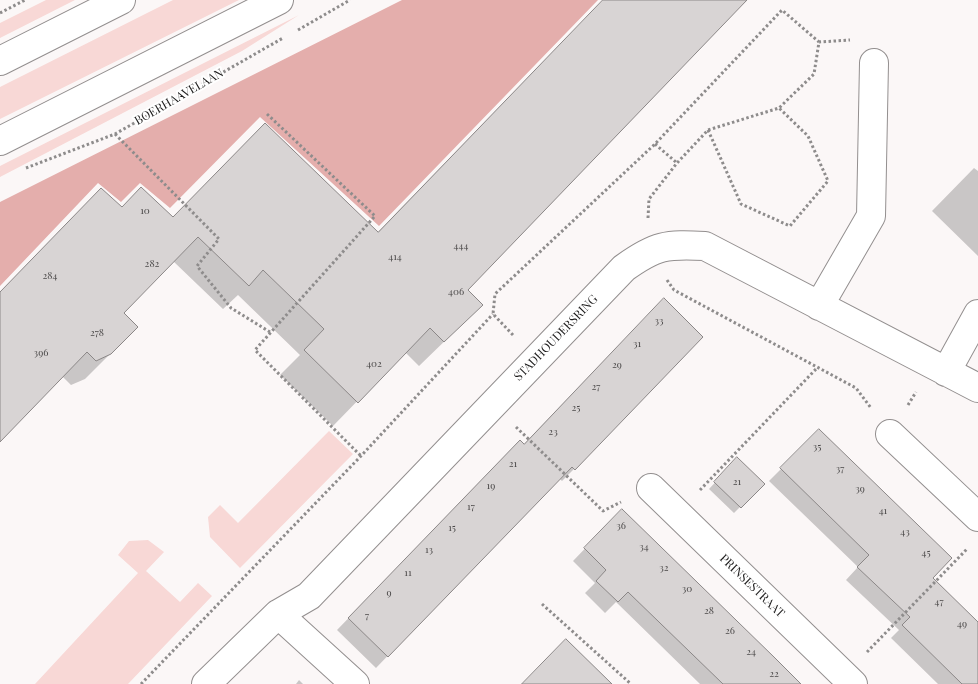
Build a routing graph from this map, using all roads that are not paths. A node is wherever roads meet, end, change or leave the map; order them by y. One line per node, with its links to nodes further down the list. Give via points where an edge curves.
1 (121, 0): 3 (street)
2 (279, 0): 5 (street)
3 (0, 61)
4 (874, 63): 6 (street, via 871,216)
5 (0, 141)
6 (819, 306): 8 (street, STADHOUDERSRING); 13 (street, STADHOUDERSRING, via 705,246 674,244 646,252 624,268 309,596)
7 (978, 314): 8 (street)
8 (939, 369): 9 (street, STADHOUDERSRING)
9 (978, 388)
10 (890, 434): 12 (street)
11 (651, 488): 14 (street, PRINSESTRAAT)
12 (978, 517)
13 (278, 614): 15 (street, STADHOUDERSRING); 16 (street)
14 (849, 680)
15 (206, 684)
16 (356, 684)

